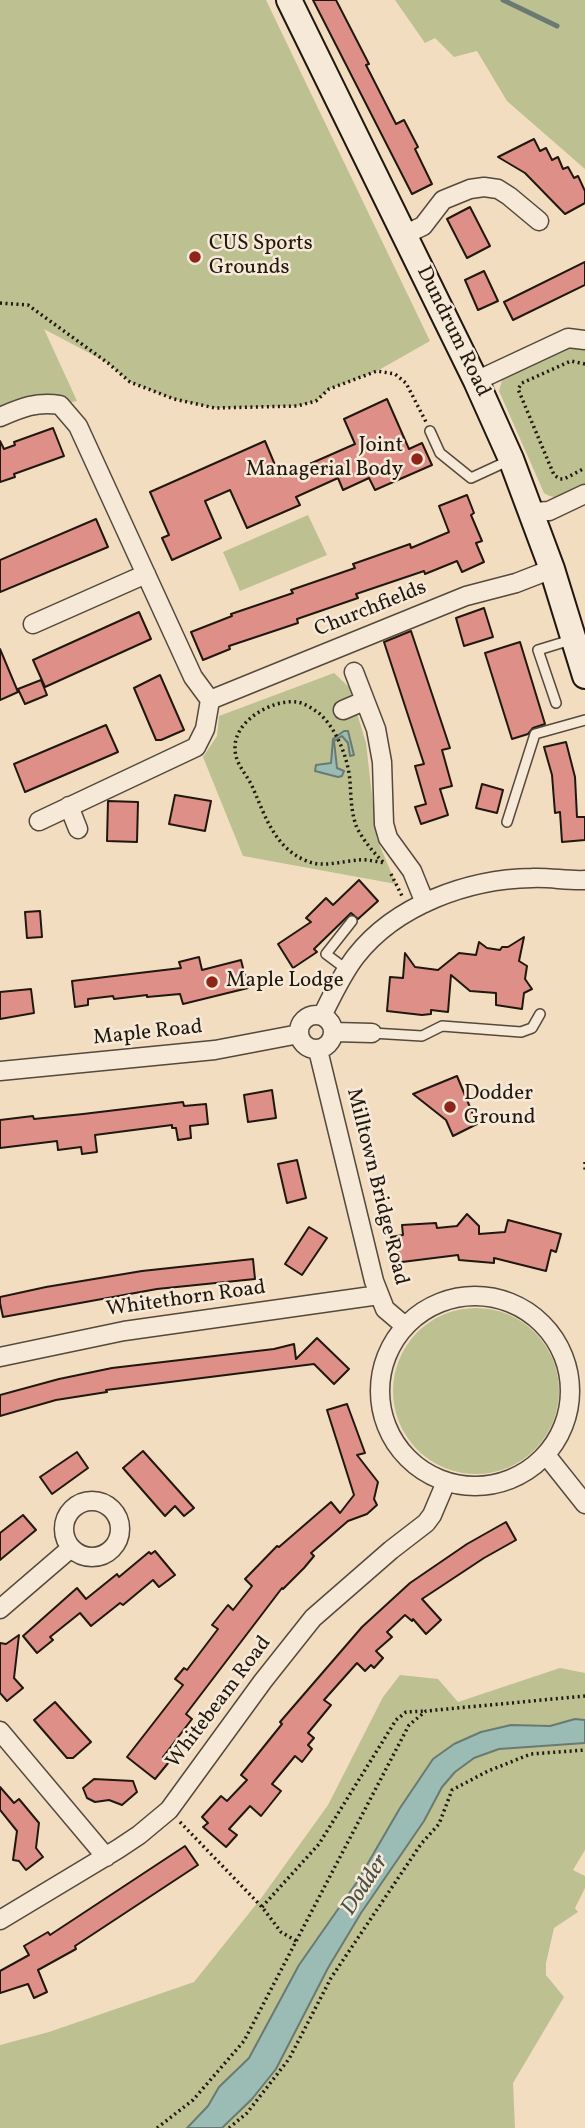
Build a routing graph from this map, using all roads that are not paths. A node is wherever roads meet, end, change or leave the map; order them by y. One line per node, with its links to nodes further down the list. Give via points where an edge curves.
1 (289, 0): 3 (main road, Dundrum Road)
2 (539, 221): 3 (street, via 509,196 484,187 443,200 423,226)
3 (404, 235): 5 (main road, Dundrum Road)
4 (585, 340): 5 (street, via 568,338)
5 (477, 381): 8 (main road, Dundrum Road)
6 (0, 417): 12 (street, via 28,405 60,405 78,426)
7 (430, 431): 8 (lane, via 440,453 471,478)
8 (511, 459): 10 (main road, Dundrum Road)
9 (585, 494): 10 (street, via 549,511)
10 (533, 512): 11 (main road, Dundrum Road)
11 (552, 569): 14 (main road, Dundrum Road); 17 (street, Churchfields, via 466,596)
12 (146, 574): 13 (street); 17 (street, via 193,677)
13 (33, 624)
14 (574, 639): 16 (main road, Dundrum Road); 19 (lane, via 538,650)
15 (354, 672): 18 (street)
16 (585, 676)
17 (210, 700): 22 (street, via 196,747)
18 (364, 701): 20 (street); 27 (street, via 376,729 382,762 388,838 405,859)
19 (556, 703)
20 (343, 710)
21 (585, 720): 24 (lane, via 535,734)
22 (69, 806): 23 (street); 25 (street)
23 (39, 821)
24 (507, 822)
25 (78, 829)
26 (585, 880): 27 (street, via 504,880)
27 (425, 903): 29 (street, via 383,927)
28 (352, 921): 29 (lane, via 326,954)
29 (346, 970): 31 (street)
30 (540, 1014): 33 (lane, via 532,1028 521,1032 442,1026 422,1036)
31 (322, 1016): 32 (street); 34 (street, via 305,1019)
32 (334, 1032): 33 (street); 35 (street, via 331,1042)
33 (372, 1033)
34 (299, 1034): 35 (street, via 303,1044); 36 (street, Maple Road, via 215,1050)
35 (318, 1050): 37 (street, Milltown Bridge Road)
36 (0, 1071)
37 (379, 1295): 38 (street, Milltown Bridge Road, via 385,1309); 39 (street, Whitethorn Road, via 124,1331)
38 (405, 1326): 40 (street, via 429,1307 457,1297 486,1296 515,1304 540,1320 559,1344 571,1386 563,1430); 41 (street, via 382,1368 383,1415 406,1457)
39 (0, 1357)
40 (546, 1455): 41 (street, via 525,1473 500,1483 473,1487); 42 (street)
41 (446, 1482): 46 (street, Whitebeam Road, via 426,1523 313,1618 169,1810)
42 (585, 1504)
43 (71, 1548): 44 (street)
44 (0, 1609)
45 (0, 1731): 46 (street)
46 (106, 1857): 47 (street, Whitebeam Road)
47 (0, 1920)

